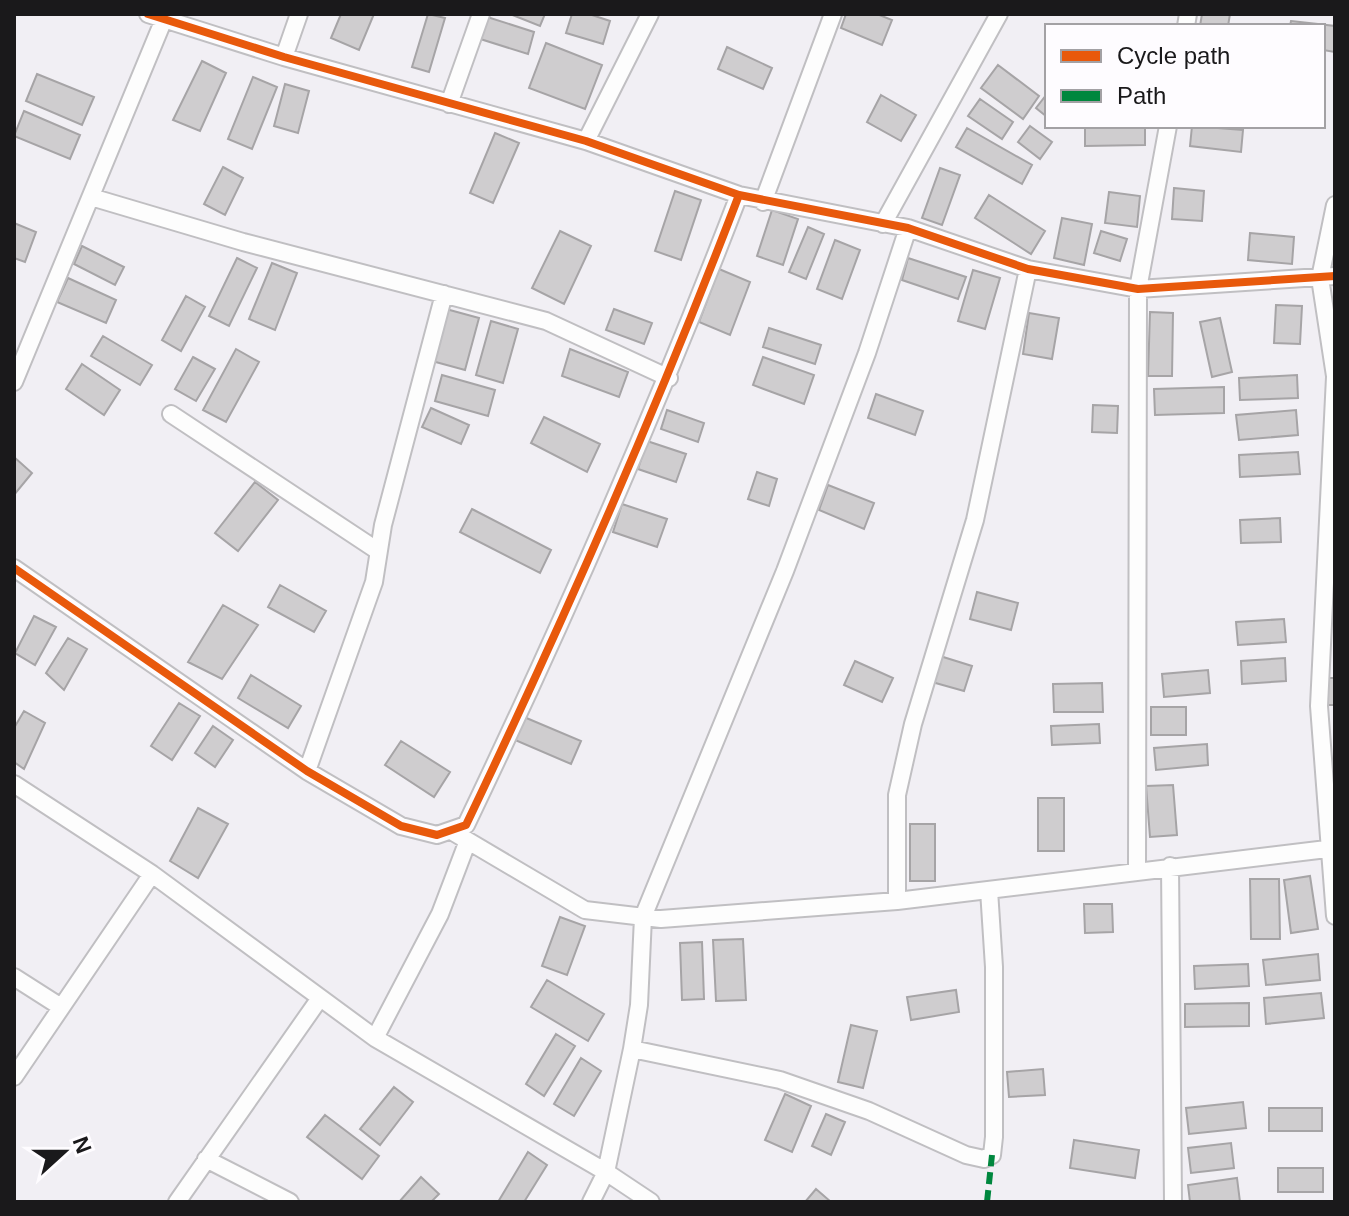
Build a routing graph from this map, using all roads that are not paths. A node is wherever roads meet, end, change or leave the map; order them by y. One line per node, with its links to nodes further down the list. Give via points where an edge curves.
1 (299, 14): 7 (street)
2 (481, 14): 8 (street)
3 (650, 14): 10 (street)
4 (833, 14): 13 (street)
5 (999, 14): 15 (street)
6 (156, 16): 7 (street); 12 (street)
7 (284, 57): 8 (street)
8 (449, 104): 10 (street)
9 (1168, 128): 19 (street)
10 (586, 141): 11 (street)
11 (739, 195): 13 (street); 22 (street)
12 (91, 197): 20 (street); 23 (street)
13 (763, 202): 15 (street)
14 (1335, 205): 18 (street)
15 (883, 224): 16 (street)
16 (908, 228): 17 (street); 40 (street, via 785,571)
17 (1028, 269): 19 (street); 38 (street, via 975,520 897,795)
18 (1328, 277): 19 (street); 21 (street)
19 (1138, 289): 35 (street)
20 (444, 294): 22 (street, via 546,321); 25 (street)
21 (1335, 377): 33 (street, via 1319,706)
22 (669, 378): 31 (street, via 548,654 466,825)
23 (14, 382)
24 (171, 414): 26 (street)
25 (383, 525): 26 (street); 27 (street)
26 (355, 534): 27 (street)
27 (378, 551): 29 (street, via 374,582)
28 (14, 568): 29 (street)
29 (307, 771): 31 (street, via 401,826 437,835)
30 (14, 784): 36 (street)
31 (453, 832): 32 (street)
32 (467, 843): 40 (street, via 585,910); 44 (street, via 440,914)
33 (1333, 848): 34 (street); 39 (street)
34 (1170, 866): 35 (street); 53 (street)
35 (1137, 869): 37 (street)
36 (152, 874): 42 (street); 43 (street)
37 (989, 890): 38 (street); 45 (street, via 994,1137 992,1155 984,1159 780,1080)
38 (897, 901): 40 (street)
39 (1335, 916)
40 (643, 917): 45 (street)
41 (14, 977): 43 (street)
42 (320, 998): 44 (street); 47 (street)
43 (61, 1007): 46 (street)
44 (375, 1038): 48 (street)
45 (632, 1049): 48 (street)
46 (14, 1077)
47 (206, 1159): 49 (street); 50 (street)
48 (606, 1172): 51 (street); 52 (street)
49 (177, 1202)
50 (290, 1202)
51 (591, 1202)
52 (651, 1202)
53 (1173, 1202)

